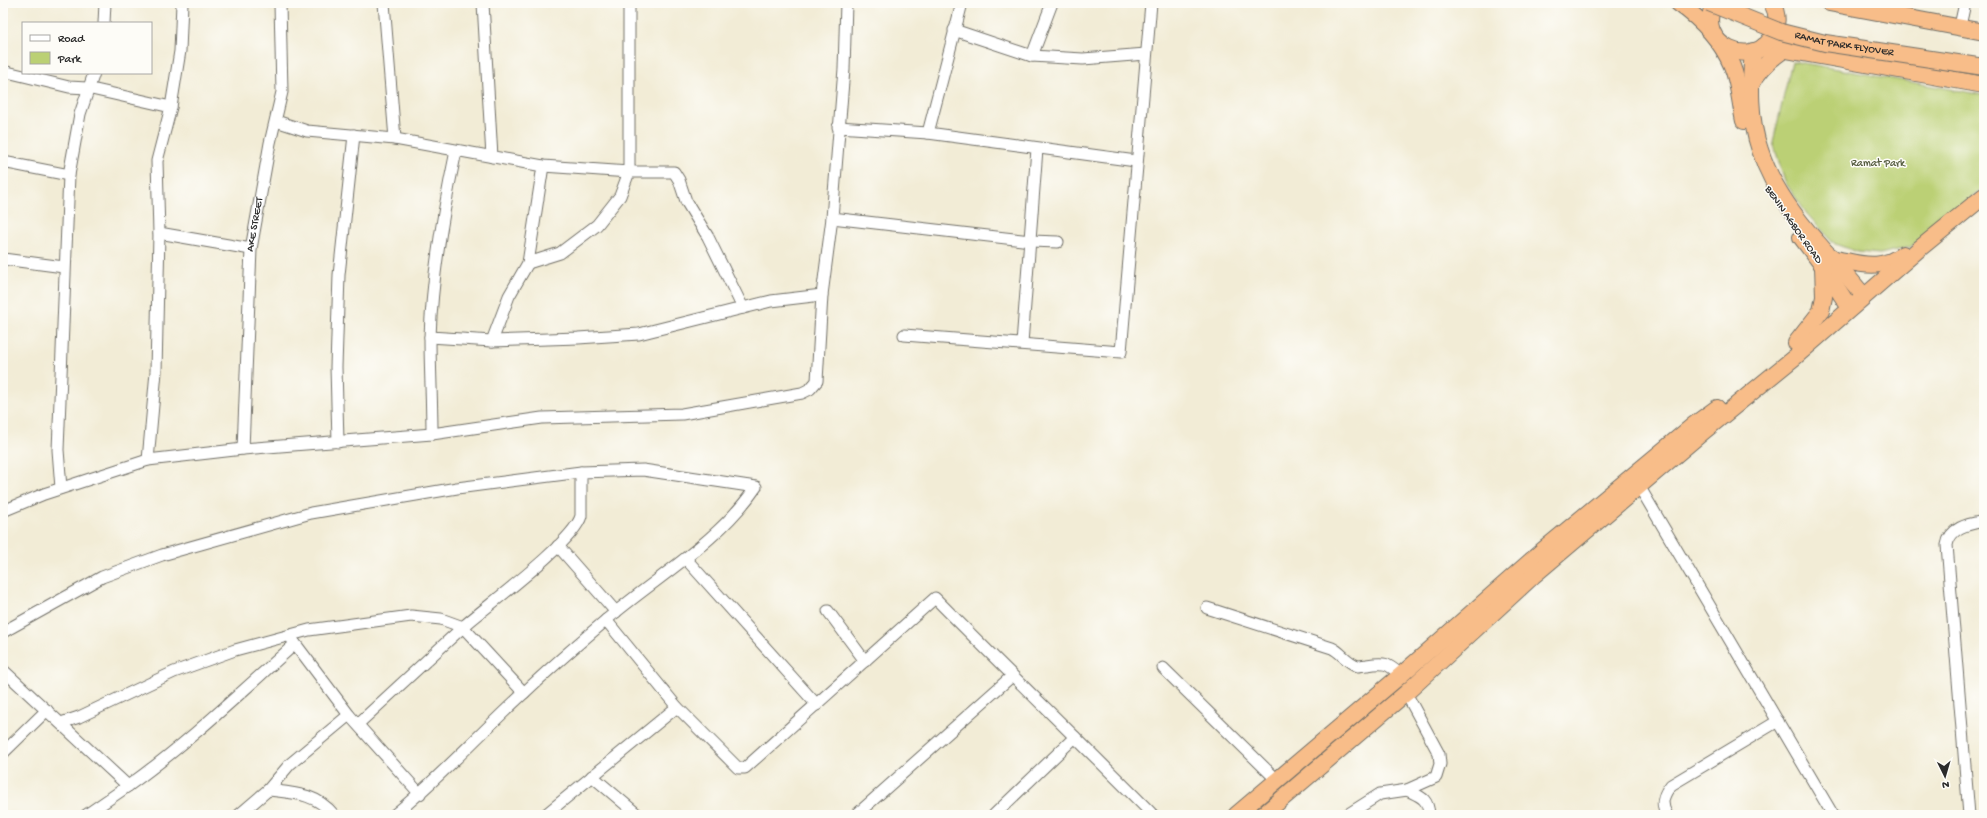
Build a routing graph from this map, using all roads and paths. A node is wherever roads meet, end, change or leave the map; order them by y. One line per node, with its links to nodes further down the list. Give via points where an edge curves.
1 (105, 3): 18 (street)
2 (182, 3): 34 (street, via 180,51)
3 (280, 3): 35 (street, AKE STREET, via 282,92)
4 (384, 3): 39 (street)
5 (483, 3): 42 (street)
6 (630, 3): 46 (street)
7 (846, 3): 36 (street, via 844,69)
8 (962, 3): 20 (street)
9 (1052, 3): 26 (street)
10 (1150, 3): 25 (street)
11 (1678, 3): 22 (highway, BENIN AGBOR ROAD, via 1693,13)
12 (1709, 3): 28 (highway, RAMAT PARK FLYOVER, bridge, via 1781,32 1825,43)
13 (1715, 3): 22 (highway, via 1711,13 1711,26)
14 (1733, 3): 27 (highway, RAMAT PARK FLYOVER, via 1782,23 1826,34)
15 (1772, 3): 23 (highway, via 1776,13 1776,25 1772,36)
16 (1830, 3): 19 (highway)
17 (1965, 3): 19 (street)
18 (104, 22)
19 (1960, 26): 21 (highway)
20 (954, 30): 26 (street); 37 (street)
21 (1984, 32)
22 (1720, 44): 23 (highway, via 1736,52); 57 (highway, BENIN AGBOR ROAD, via 1732,66 1752,153 1763,180 1791,224)
23 (1759, 48): 24 (highway); 31 (highway)
24 (1785, 50): 31 (highway, via 1757,73); 32 (highway)
25 (1146, 54): 26 (street, via 1082,59); 43 (street)
26 (1032, 56)
27 (1984, 58)
28 (1984, 67)
29 (3, 71): 33 (street, via 69,87)
30 (94, 74): 33 (street)
31 (1751, 85): 57 (highway, via 1752,112 1758,142 1771,179)
32 (1984, 85)
33 (87, 88): 34 (street); 47 (street)
34 (171, 107): 51 (street, via 157,162)
35 (276, 121): 38 (street, via 307,131); 54 (street, AKE STREET)
36 (838, 128): 37 (street); 50 (street)
37 (928, 133): 40 (street)
38 (354, 135): 39 (street); 71 (street, via 339,275 336,368)
39 (394, 139): 41 (street)
40 (1037, 149): 43 (street); 52 (street)
41 (456, 151): 42 (street); 65 (street, via 442,219)
42 (492, 157): 45 (street)
43 (1136, 161): 67 (street, via 1121,352)
44 (3, 162): 47 (street)
45 (543, 166): 46 (street); 58 (street)
46 (629, 172): 58 (street, via 620,196 597,225 560,253); 63 (street, via 674,172 686,201 708,237)
47 (69, 175): 59 (street)
48 (1984, 188): 56 (highway)
49 (1984, 196): 60 (highway)
50 (832, 218): 52 (street); 61 (street)
51 (160, 233): 54 (street); 73 (street, via 156,372)
52 (1031, 241): 53 (street); 67 (street)
53 (1058, 242)
54 (251, 248): 72 (street, AKE STREET)
55 (3, 259): 59 (street)
56 (1895, 260): 57 (highway, via 1878,265); 60 (highway)
57 (1828, 262): 60 (highway); 62 (highway); 68 (highway, BENIN AGBOR ROAD, via 1821,311)
58 (528, 263): 66 (street, via 509,296)
59 (64, 267): 76 (street, via 58,450)
60 (1862, 292): 62 (highway)
61 (822, 295): 63 (street, via 771,301); 70 (street, via 817,381 802,393 682,414 542,418)
62 (1847, 304): 68 (highway); 69 (highway, via 1795,357)
63 (743, 308): 66 (street, via 639,334)
64 (904, 335): 67 (street)
65 (430, 337): 66 (street); 70 (street)
66 (492, 341)
67 (1022, 343)
68 (1796, 344): 69 (highway)
69 (1699, 428): 75 (highway); 91 (highway, via 1542,551)
70 (432, 434): 71 (street)
71 (338, 442): 72 (street)
72 (243, 449): 73 (street)
73 (148, 460): 76 (street)
74 (581, 472): 79 (street, via 582,516 579,523); 80 (street, via 643,470 756,487 744,505); 86 (street, via 457,488 304,515 162,555 102,577)
75 (1639, 486): 94 (highway, via 1522,586); 99 (street)
76 (61, 488): 77 (street)
77 (3, 511)
78 (1984, 521): 125 (street, via 1956,529 1948,538 1947,545)
79 (558, 546): 83 (street); 85 (street)
80 (686, 559): 83 (street); 95 (street)
81 (1207, 608): 91 (street, via 1332,648 1358,666 1388,664)
82 (828, 611): 88 (street)
83 (616, 612): 84 (street)
84 (606, 620): 93 (street); 96 (street)
85 (463, 627): 87 (street, via 441,619 411,616 309,630); 93 (street); 101 (street)
86 (3, 632)
87 (292, 640): 98 (street); 100 (street, via 235,650 174,672); 106 (street, via 186,741)
88 (865, 661): 92 (street, via 935,598); 95 (street)
89 (1162, 668): 105 (street)
90 (3, 670): 97 (street)
91 (1401, 675): 105 (highway)
92 (1012, 676): 102 (street); 116 (street)
93 (524, 693): 109 (street)
94 (1406, 693): 108 (street, via 1439,754 1440,764 1436,777); 120 (highway)
95 (817, 705): 96 (street, via 741,769)
96 (677, 707): 104 (street)
97 (47, 710): 100 (street); 103 (street)
98 (350, 715): 101 (street); 107 (street, via 290,764)
99 (1778, 721): 123 (street, via 1671,785 1663,798); 124 (street)
100 (62, 723): 106 (street)
101 (359, 723): 109 (street)
102 (1075, 736): 117 (street); 118 (street)
103 (3, 753)
104 (592, 776): 114 (street); 115 (street)
105 (1277, 780): 119 (highway)
106 (128, 786): 110 (street)
107 (268, 790): 111 (street); 112 (street, via 318,800)
108 (1407, 790): 121 (street, via 1380,794); 122 (street, via 1423,798 1428,805)
109 (420, 794): 113 (street)
110 (86, 815)
111 (239, 815)
112 (334, 815)
113 (394, 815)
114 (545, 815)
115 (638, 815)
116 (856, 815)
117 (994, 815)
118 (1153, 815)
119 (1236, 815)
120 (1263, 815)
121 (1347, 815)
122 (1429, 815)
123 (1667, 815)
124 (1833, 815)
125 (1968, 815)

